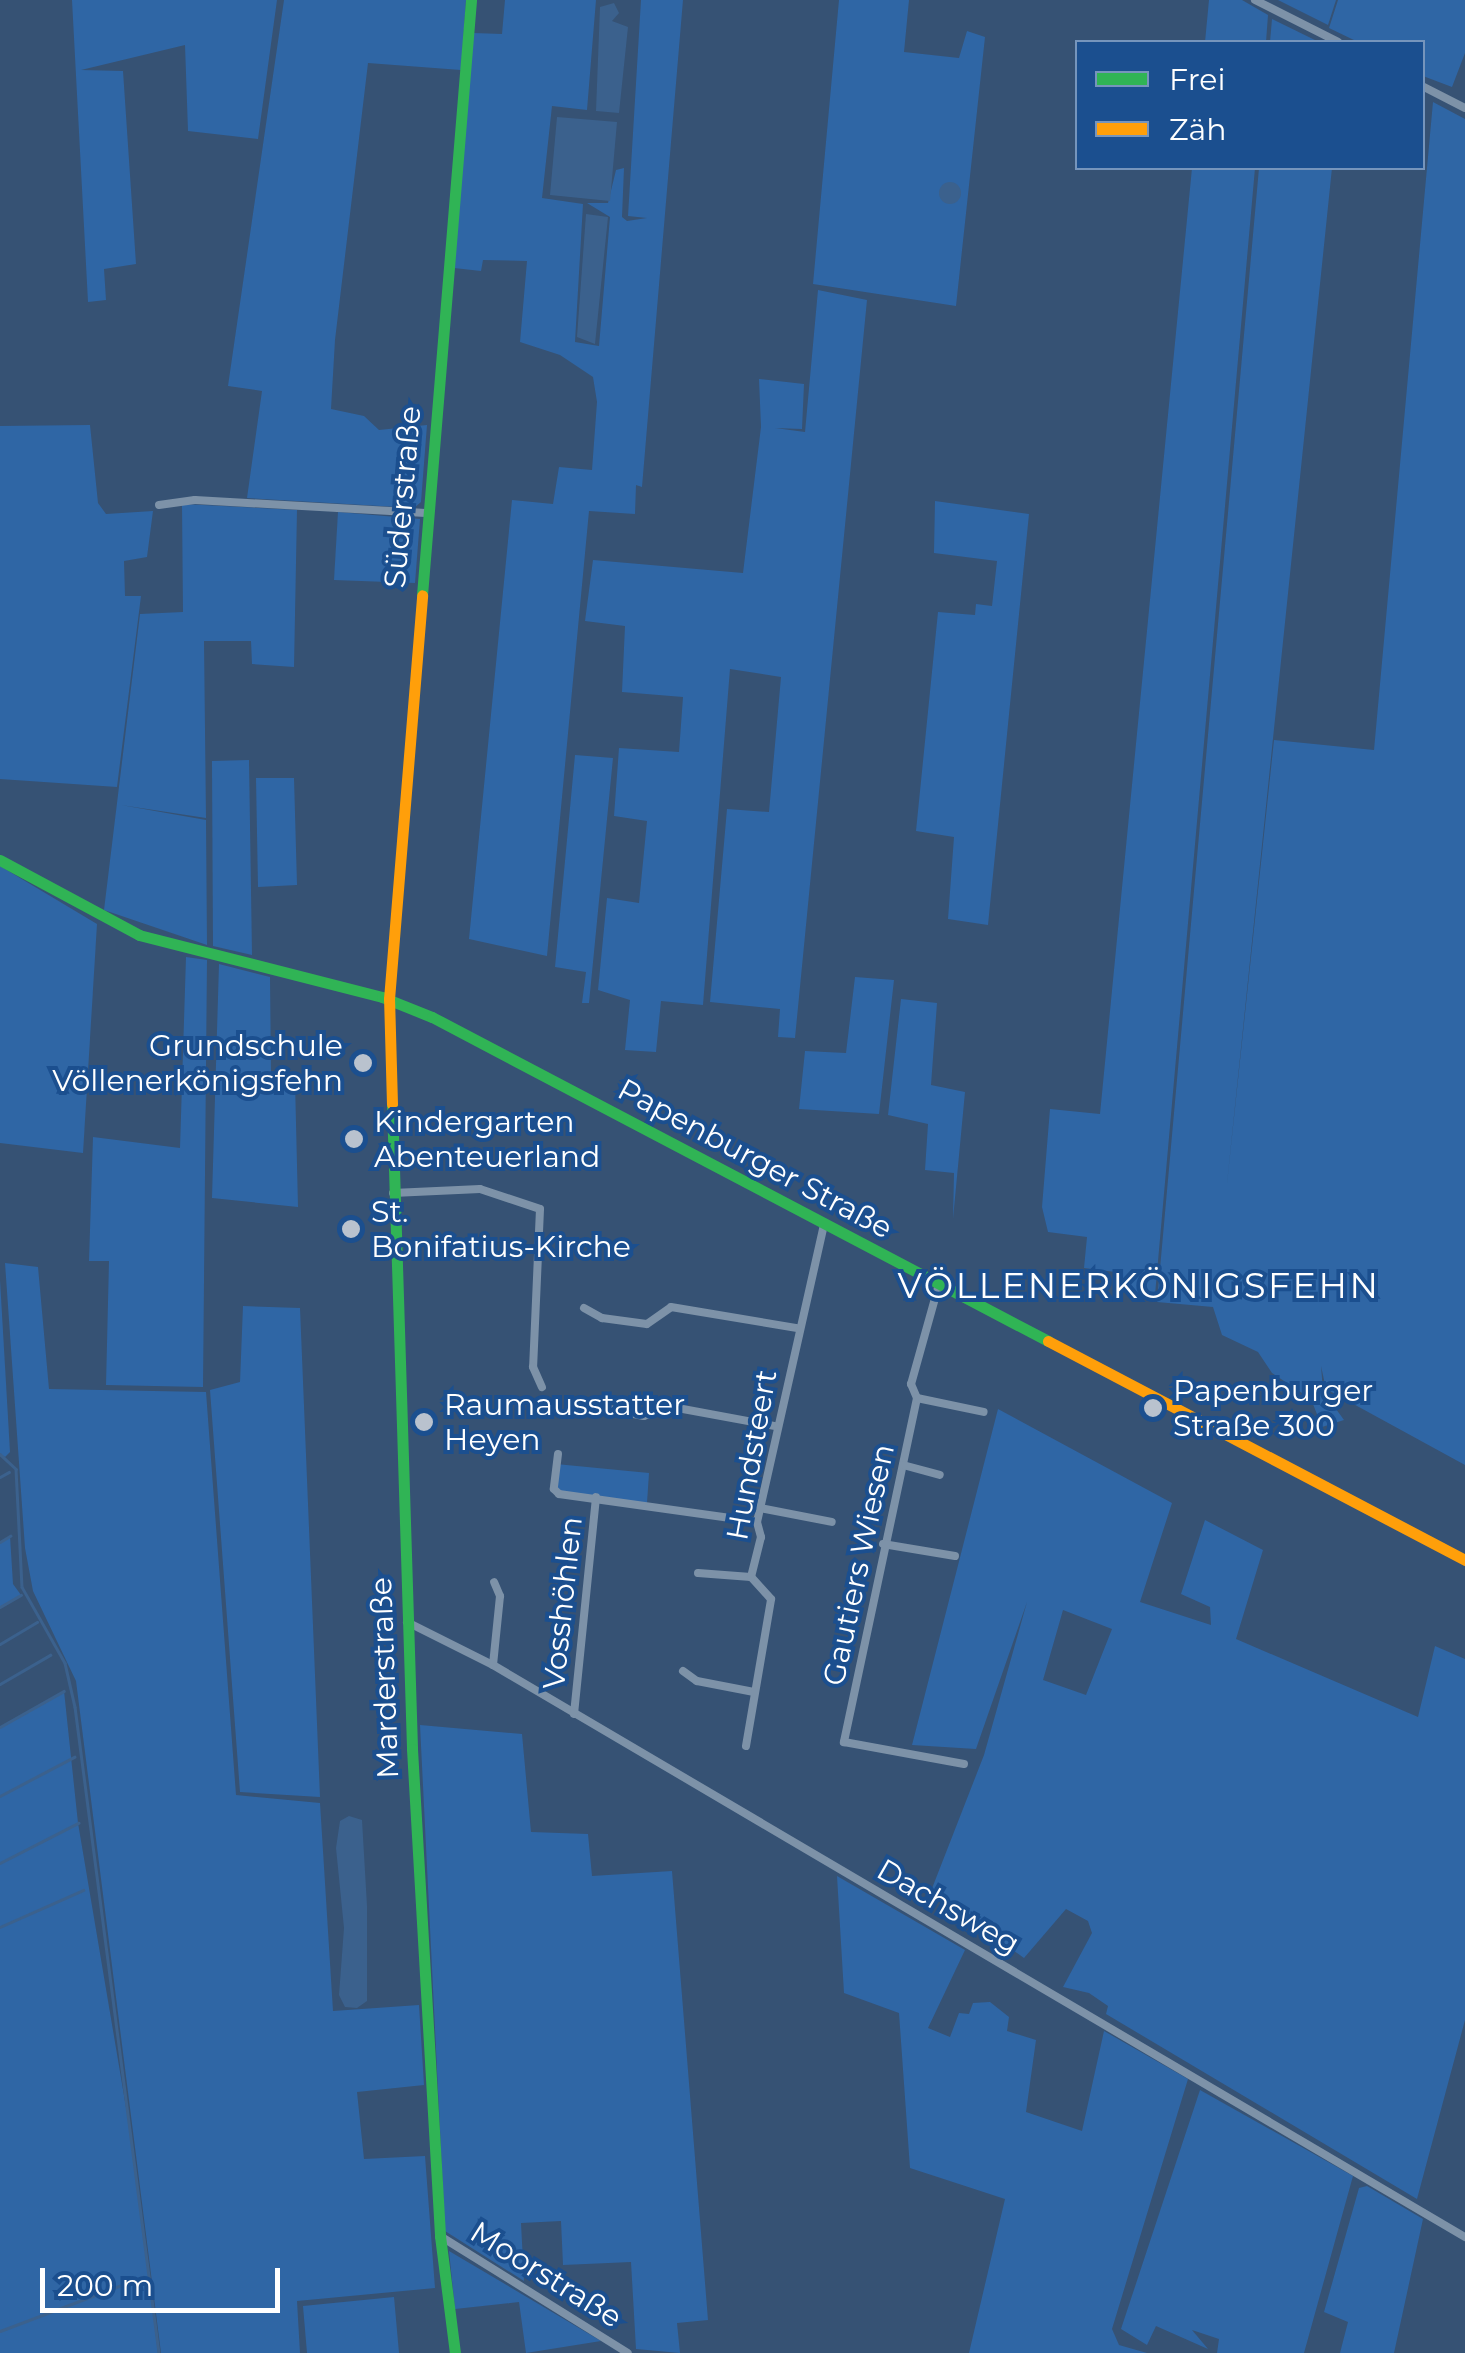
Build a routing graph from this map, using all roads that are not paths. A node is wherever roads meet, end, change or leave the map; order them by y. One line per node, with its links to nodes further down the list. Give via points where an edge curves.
1 (471, 0): 7 (street, Süderstraße)
2 (1255, 0): 3 (street)
3 (1334, 40)
4 (1425, 88): 5 (street)
5 (1465, 108)
6 (159, 505): 7 (street, via 195,500)
7 (426, 513): 9 (street, Süderstraße)
8 (0, 860): 9 (street, Papenburger Straße, via 139,935)
9 (389, 999): 10 (street, Marderstraße); 11 (street, Papenburger Straße)
10 (393, 1193): 15 (street, via 480,1189 540,1209 532,1367); 33 (street, Marderstraße)
11 (824, 1225): 12 (street, Papenburger Straße); 14 (street, Hundsteert)
12 (939, 1284): 16 (street, Gautiers Wiesen, via 911,1384); 29 (street, Papenburger Straße)
13 (584, 1308): 14 (street, via 602,1318 648,1324 671,1307)
14 (797, 1328): 19 (street, Hundsteert)
15 (542, 1387)
16 (917, 1398): 18 (street); 21 (street, Gautiers Wiesen)
17 (576, 1402): 19 (street, via 644,1416 672,1406)
18 (984, 1412)
19 (776, 1426): 24 (street, Hundsteert)
20 (558, 1454): 23 (street, via 556,1493)
21 (902, 1465): 22 (street); 27 (street, Gautiers Wiesen)
22 (940, 1474)
23 (596, 1497): 25 (street); 37 (street, Vosshöhlen)
24 (760, 1508): 25 (street, Hundsteert); 26 (street)
25 (757, 1522): 31 (street, Hundsteert, via 761,1537)
26 (832, 1522)
27 (883, 1544): 28 (street); 39 (street, Gautiers Wiesen, via 844,1742)
28 (955, 1556)
29 (1465, 1560)
30 (698, 1574): 31 (street)
31 (752, 1577): 36 (street, Hundsteert, via 771,1599)
32 (494, 1582): 34 (street, via 500,1596)
33 (407, 1622): 34 (street, Dachsweg); 40 (street, Marderstraße)
34 (493, 1665): 37 (street, Dachsweg)
35 (683, 1671): 36 (street, via 697,1681)
36 (754, 1692): 38 (street, Hundsteert)
37 (574, 1714): 41 (street, Dachsweg)
38 (746, 1746)
39 (964, 1764)
40 (440, 2236): 42 (street, Marderstraße); 43 (street, Moorstraße)
41 (1465, 2237)
42 (455, 2353)
43 (628, 2353)

